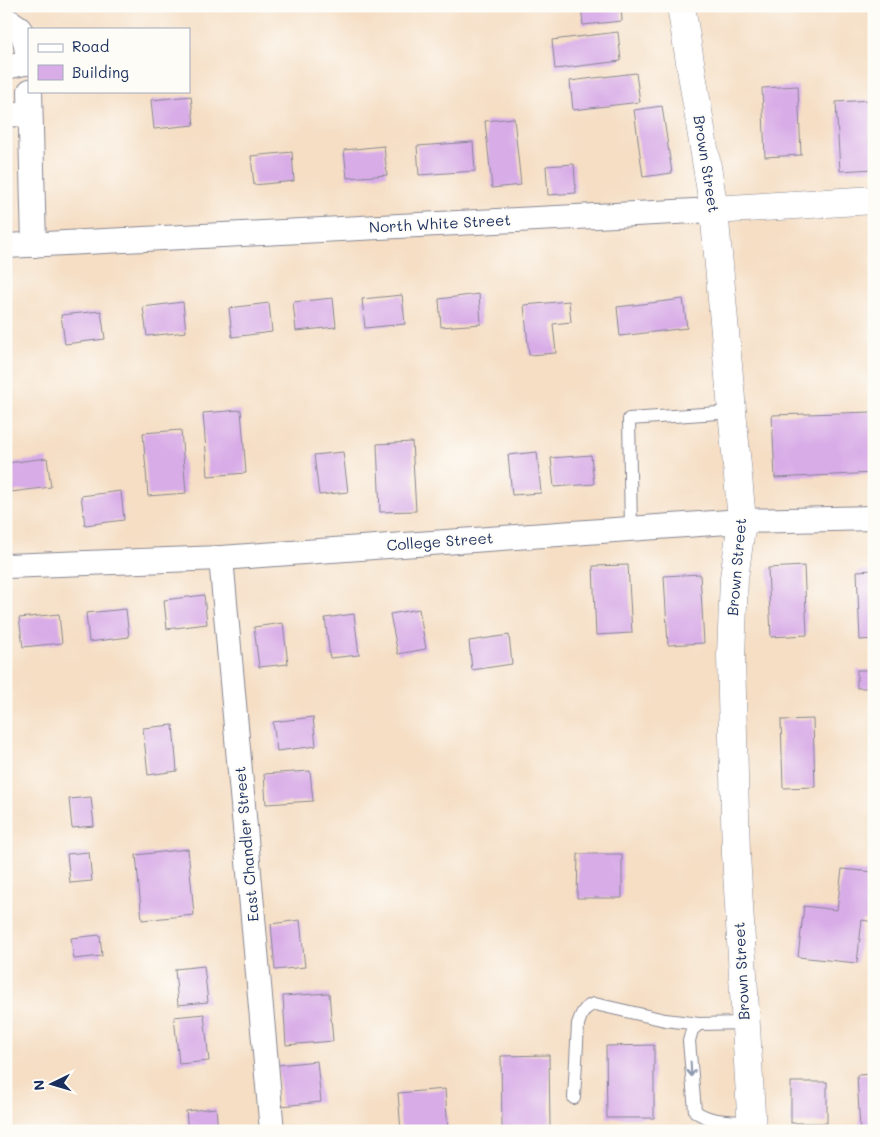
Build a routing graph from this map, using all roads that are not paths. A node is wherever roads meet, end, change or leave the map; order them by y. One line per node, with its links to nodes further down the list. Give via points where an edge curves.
1 (681, 6): 6 (street, Brown Street)
2 (6, 20): 3 (street, via 15,23 27,42)
3 (21, 63)
4 (22, 106): 7 (street)
5 (874, 200): 6 (street, North White Street)
6 (714, 210): 7 (street, North White Street); 9 (street, Brown Street)
7 (34, 245): 8 (street, North White Street)
8 (6, 246)
9 (732, 412): 11 (street, Brown Street); 12 (lane, via 628,418)
10 (874, 518): 11 (street, College Street)
11 (742, 521): 12 (street, College Street); 15 (street, Brown Street, via 734,578 731,656)
12 (631, 529): 13 (street, College Street)
13 (221, 558): 14 (street, College Street); 19 (street, East Chandler Street)
14 (6, 566)
15 (744, 1023): 16 (lane); 18 (street, Brown Street)
16 (700, 1024): 17 (lane, via 665,1020 595,1004 589,1006 581,1014 578,1024); 18 (lane, one-way to 18, via 692,1030 689,1041 695,1111 713,1120)
17 (574, 1098)
18 (751, 1126)
19 (272, 1131)

